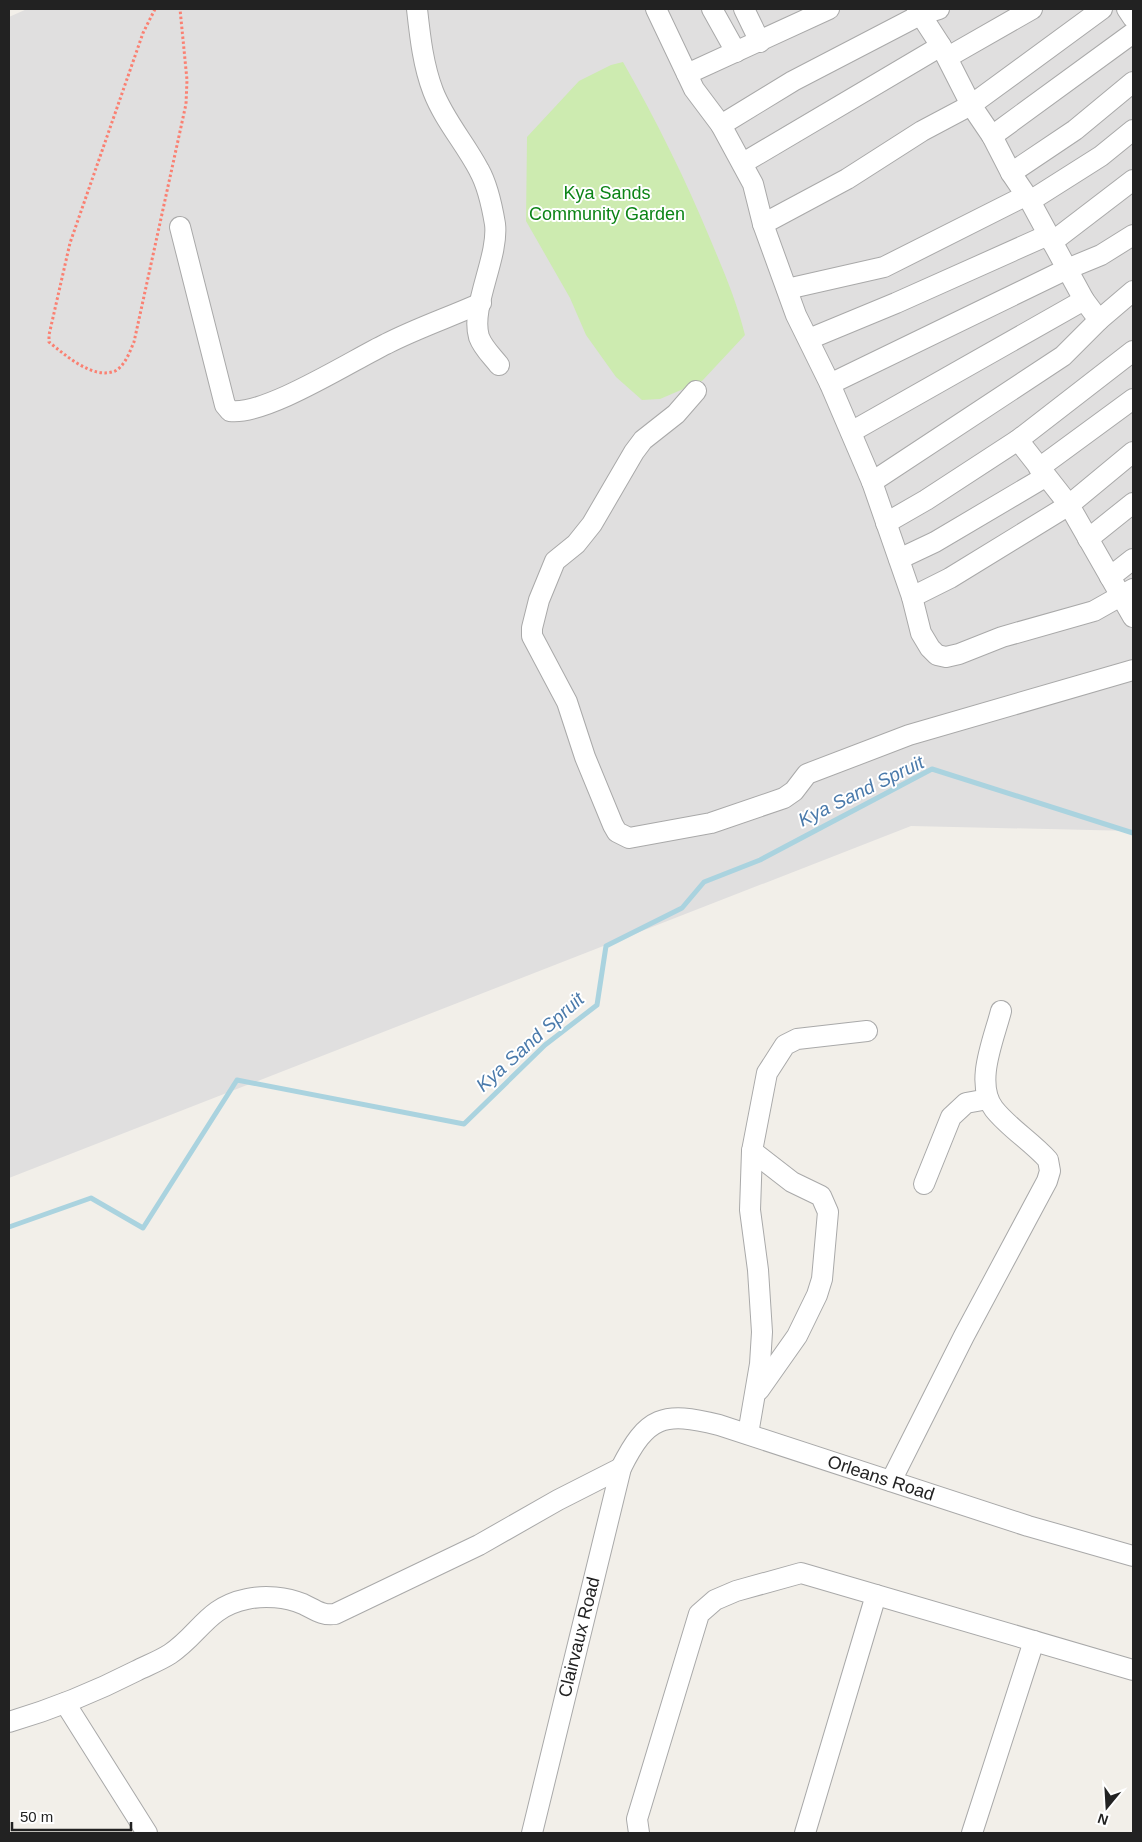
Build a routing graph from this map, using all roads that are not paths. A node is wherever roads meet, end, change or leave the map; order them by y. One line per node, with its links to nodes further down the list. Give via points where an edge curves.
1 (417, 9): 33 (street, via 424,58 433,91 479,169 488,192 495,227)
2 (656, 9): 15 (street)
3 (712, 9): 13 (street)
4 (744, 9): 12 (street)
5 (829, 9): 12 (street)
6 (1032, 9): 14 (street)
7 (1102, 9): 17 (street)
8 (1127, 9): 10 (street)
9 (925, 11): 14 (street); 18 (street, via 793,81)
10 (1133, 18)
11 (1133, 34): 20 (street)
12 (760, 42): 13 (street)
13 (736, 52): 15 (street)
14 (945, 52): 17 (street); 21 (street)
15 (687, 74): 18 (street, via 705,106)
16 (1133, 82): 22 (street, via 1075,130)
17 (971, 105): 20 (street); 25 (street, via 922,131 848,179)
18 (721, 125): 21 (street)
19 (1133, 130): 24 (street, via 1101,156)
20 (992, 136): 22 (street)
21 (743, 163): 25 (street, via 757,195)
22 (1011, 173): 24 (street)
23 (1133, 180): 28 (street)
24 (1028, 199): 28 (street); 30 (street, via 884,267)
25 (763, 224): 30 (street)
26 (180, 228): 33 (street, via 224,405 230,411 263,407 388,343)
27 (1133, 235): 29 (street, via 1101,255)
28 (1050, 238): 29 (street); 35 (street)
29 (1067, 269): 32 (street); 38 (street)
30 (787, 289): 35 (street)
31 (1133, 291): 34 (street)
32 (1084, 300): 34 (street); 41 (street)
33 (481, 303): 37 (street, via 479,336)
34 (1099, 320): 45 (street, via 1063,356)
35 (809, 339): 38 (street)
36 (1133, 351): 42 (street)
37 (499, 365)
38 (830, 384): 41 (street)
39 (696, 391): 56 (street, via 676,414 643,440 592,524 576,544 555,561 532,628 532,636 567,702 612,825 624,837 711,823 776,801 794,791 807,774 909,735)
40 (1133, 399): 44 (street)
41 (851, 432): 45 (street)
42 (1018, 440): 44 (street); 48 (street)
43 (1133, 452): 47 (street)
44 (1042, 472): 47 (street); 50 (street, via 935,542)
45 (872, 482): 48 (street)
46 (1133, 503): 49 (street)
47 (1068, 505): 49 (street); 54 (street, via 950,578)
48 (886, 523): 50 (street)
49 (1088, 539): 52 (street)
50 (899, 559): 54 (street)
51 (1133, 559): 52 (street)
52 (1110, 577): 53 (street)
53 (1127, 593): 54 (street, via 1087,613 946,657 937,655 921,633); 55 (street)
54 (912, 597)
55 (1133, 617)
56 (1133, 670)
57 (1001, 1011): 59 (street, via 986,1074)
58 (867, 1031): 60 (street, via 812,1036 785,1045 767,1073)
59 (988, 1099): 61 (street, via 966,1103 951,1118); 66 (street, via 995,1110 1048,1160 1050,1171)
60 (752, 1151): 62 (street, via 750,1210 762,1332); 62 (street, via 792,1182 820,1196 828,1212 822,1279 817,1295 797,1336)
61 (924, 1184)
62 (755, 1396): 63 (street)
63 (748, 1434): 64 (street, Orleans Road, via 681,1418 653,1423); 66 (street, Orleans Road)
64 (634, 1443): 65 (street, Clairvaux Road)
65 (621, 1468): 71 (street, via 479,1545 335,1614 326,1615 302,1603 271,1597 246,1599 233,1604 205,1620 184,1643 157,1662); 74 (street, Clairvaux Road)
66 (892, 1481): 67 (street, Orleans Road, via 1028,1526)
67 (1133, 1556)
68 (876, 1595): 69 (street); 75 (street, via 801,1573 736,1591 715,1600 699,1614 637,1819); 76 (street)
69 (1034, 1641): 70 (street); 77 (street)
70 (1133, 1670)
71 (65, 1703): 72 (street); 73 (street)
72 (9, 1722)
73 (147, 1833)
74 (532, 1833)
75 (639, 1833)
76 (805, 1833)
77 (972, 1833)

